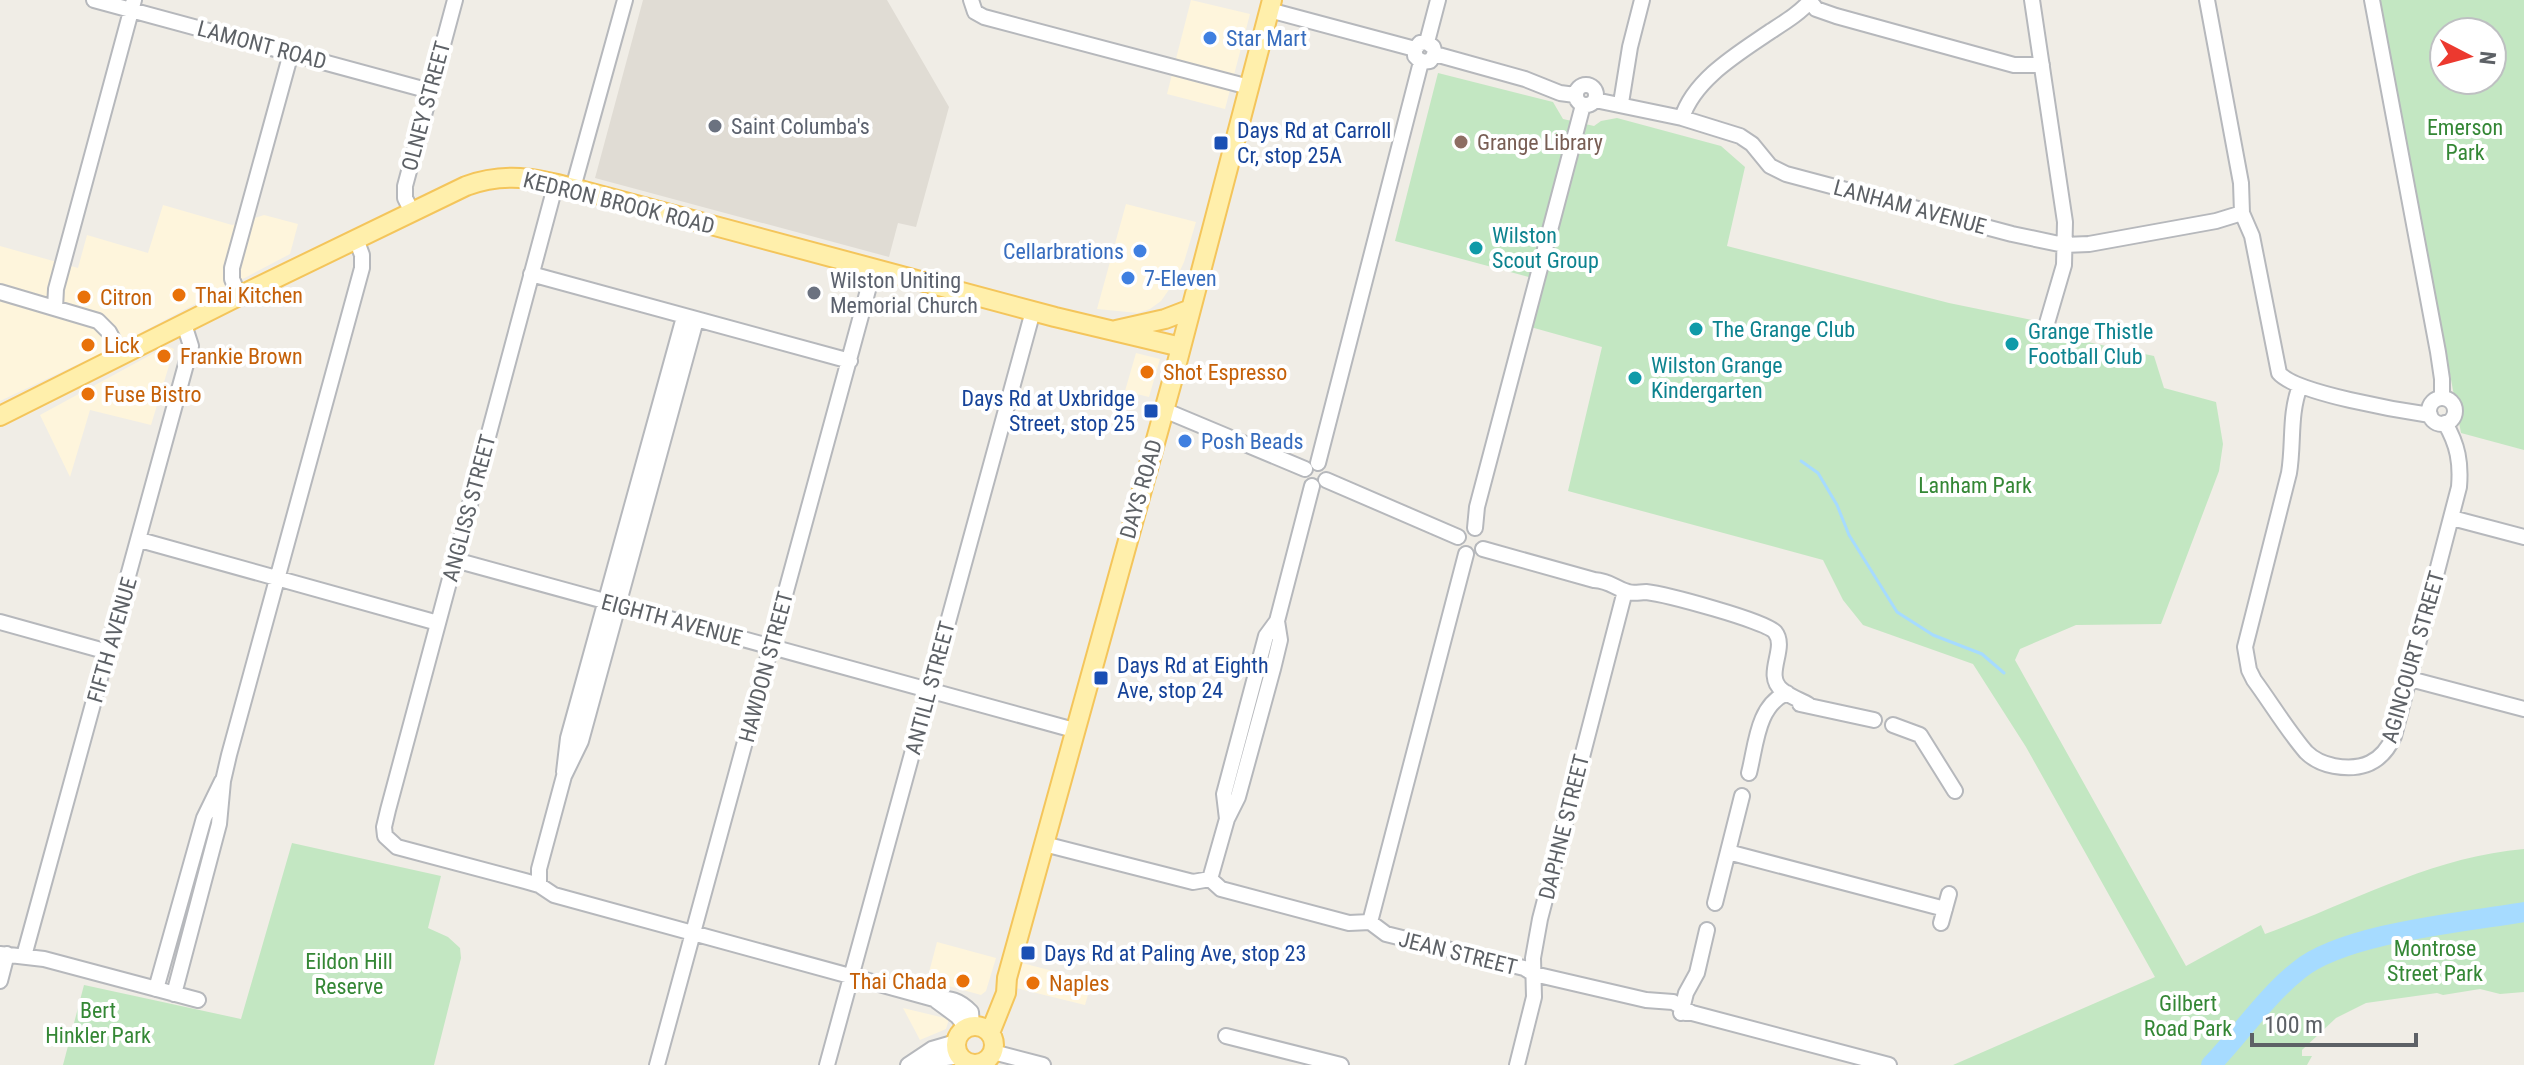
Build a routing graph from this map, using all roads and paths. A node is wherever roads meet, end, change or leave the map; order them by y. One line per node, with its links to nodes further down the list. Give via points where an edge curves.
1 (94, 0): 11 (street, LAMONT ROAD)
2 (455, 0): 17 (street, OLNEY STREET)
3 (625, 0): 21 (street, ANGLISS STREET)
4 (1438, 0): 13 (street)
5 (1642, 0): 19 (street)
6 (1810, 0): 15 (street, via 1826,13 2014,65); 20 (street, via 1710,77)
7 (2032, 0): 15 (street)
8 (2207, 0): 23 (street)
9 (2372, 0): 41 (street)
10 (968, 3): 16 (street, via 984,17)
11 (133, 5): 14 (street, LAMONT ROAD); 30 (street)
12 (1270, 5): 13 (street, LANHAM AVENUE); 16 (main road, DAYS ROAD)
13 (1425, 52): 18 (street, LANHAM AVENUE); 46 (street)
14 (291, 53): 17 (street, LAMONT ROAD); 29 (street, via 232,268)
15 (2042, 65): 25 (street)
16 (1249, 87): 31 (main road, DAYS ROAD)
17 (430, 91): 22 (street, OLNEY STREET, via 405,186)
18 (1584, 100): 19 (street, LANHAM AVENUE); 49 (street)
19 (1621, 103): 20 (street, LANHAM AVENUE)
20 (1682, 118): 25 (street, LANHAM AVENUE, via 1740,136 1770,166 1786,174)
21 (564, 185): 22 (main road, KEDRON BROOK ROAD, via 523,177 490,179); 26 (main road, KEDRON BROOK ROAD); 27 (street, ANGLISS STREET)
22 (412, 212): 24 (main road, KEDRON BROOK ROAD)
23 (2242, 213): 25 (street, LANHAM AVENUE); 40 (street, via 2252,236 2279,373)
24 (356, 239): 29 (main road, KEDRON BROOK ROAD); 56 (street, via 362,268)
25 (2064, 245): 35 (street, via 2064,265)
26 (874, 268): 32 (main road, KEDRON BROOK ROAD); 39 (street, HAWDON STREET)
27 (531, 274): 33 (street); 55 (street, ANGLISS STREET)
28 (0, 292): 30 (street)
29 (239, 296): 34 (main road, KEDRON BROOK ROAD)
30 (55, 308): 38 (street, via 98,321)
31 (1191, 309): 36 (main road); 37 (main road, DAYS ROAD)
32 (1033, 311): 36 (main road, KEDRON BROOK ROAD); 64 (street, ANTILL STREET)
33 (690, 318): 39 (street); 58 (street)
34 (184, 324): 38 (main road, KEDRON BROOK ROAD); 52 (street, FIFTH AVENUE, via 191,346)
35 (2045, 330)
36 (1110, 331): 37 (main road, KEDRON BROOK ROAD)
37 (1181, 347): 42 (main road, DAYS ROAD)
38 (121, 354): 44 (main road, KEDRON BROOK ROAD)
39 (850, 361): 61 (street, HAWDON STREET)
40 (2300, 386): 43 (street); 63 (street, AGINCOURT STREET, via 2291,415 2289,473 2245,647 2249,670 2307,753 2327,764 2356,768 2368,766 2388,748)
41 (2442, 398): 43 (street, via 2432,403); 45 (street, via 2452,401 2455,412)
42 (1164, 410): 46 (street); 69 (main road, DAYS ROAD)
43 (2430, 415): 45 (street)
44 (0, 416)
45 (2445, 423): 48 (street, AGINCOURT STREET, via 2461,465)
46 (1312, 466): 47 (street, via 1326,470); 47 (street, via 1305,480)
47 (1319, 483): 50 (street); 76 (street, via 1277,621 1266,636 1224,794 1227,819)
48 (2452, 518): 51 (street); 63 (street, AGINCOURT STREET)
49 (1475, 528): 50 (street); 53 (street, via 1484,536)
50 (1458, 537): 54 (street)
51 (2524, 537)
52 (140, 540): 56 (street); 62 (street, FIFTH AVENUE)
53 (1483, 549): 54 (street); 57 (street, via 1607,581)
54 (1466, 554): 80 (street)
55 (455, 560): 58 (street, EIGHTH AVENUE); 60 (street, ANGLISS STREET)
56 (277, 579): 60 (street); 71 (street)
57 (1625, 591): 65 (street, via 1768,626 1778,639 1767,680); 85 (street, DAPHNE STREET, via 1544,903)
58 (611, 604): 61 (street, EIGHTH AVENUE); 77 (street, via 566,748)
59 (0, 622): 62 (street)
60 (438, 623): 77 (street, ANGLISS STREET, via 384,834 397,847)
61 (772, 648): 64 (street, EIGHTH AVENUE); 82 (street, HAWDON STREET)
62 (108, 652): 84 (street, FIFTH AVENUE)
63 (2410, 679): 66 (street)
64 (930, 690): 69 (street, EIGHTH AVENUE); 86 (street, ANTILL STREET)
65 (1778, 694): 67 (street, via 1792,703); 70 (street, via 1764,712)
66 (2524, 709)
67 (1874, 720)
68 (1893, 725): 72 (street, via 1920,735)
69 (1074, 730): 74 (main road, DAYS ROAD)
70 (1749, 773)
71 (223, 781): 88 (street, via 204,818); 89 (street, via 219,824)
72 (1955, 791)
73 (1742, 796): 75 (street)
74 (1044, 844): 76 (street, JEAN STREET, via 1193,882); 93 (main road, DAYS ROAD, via 1007,978)
75 (1728, 852): 78 (street); 79 (street)
76 (1210, 879): 80 (street, JEAN STREET, via 1221,889 1349,923)
77 (539, 885): 82 (street, via 554,895)
78 (1715, 903)
79 (1945, 909)
80 (1370, 922): 85 (street, JEAN STREET, via 1386,934)
81 (1707, 930): 91 (street)
82 (693, 933): 86 (street); 96 (street, HAWDON STREET)
83 (3, 954): 84 (street); 87 (street)
84 (24, 956): 88 (street)
85 (1534, 974): 91 (street, JEAN STREET, via 1664,1000); 102 (street, DAPHNE STREET, via 1534,997)
86 (851, 976): 93 (street, via 934,999 957,1016); 97 (street, ANTILL STREET)
87 (0, 981)
88 (156, 989): 89 (street)
89 (174, 994): 90 (street)
90 (198, 1000)
91 (1685, 1011): 103 (street, JEAN STREET)
92 (1226, 1036): 94 (street)
93 (967, 1042): 95 (main road, via 970,1064); 95 (main road, via 994,1042); 98 (street)
94 (1273, 1049): 100 (street); 101 (street)
95 (984, 1060): 99 (street)
96 (657, 1065)
97 (827, 1065)
98 (908, 1065)
99 (1043, 1065)
100 (1269, 1065)
101 (1341, 1065)
102 (1517, 1065)
103 (1889, 1065)

